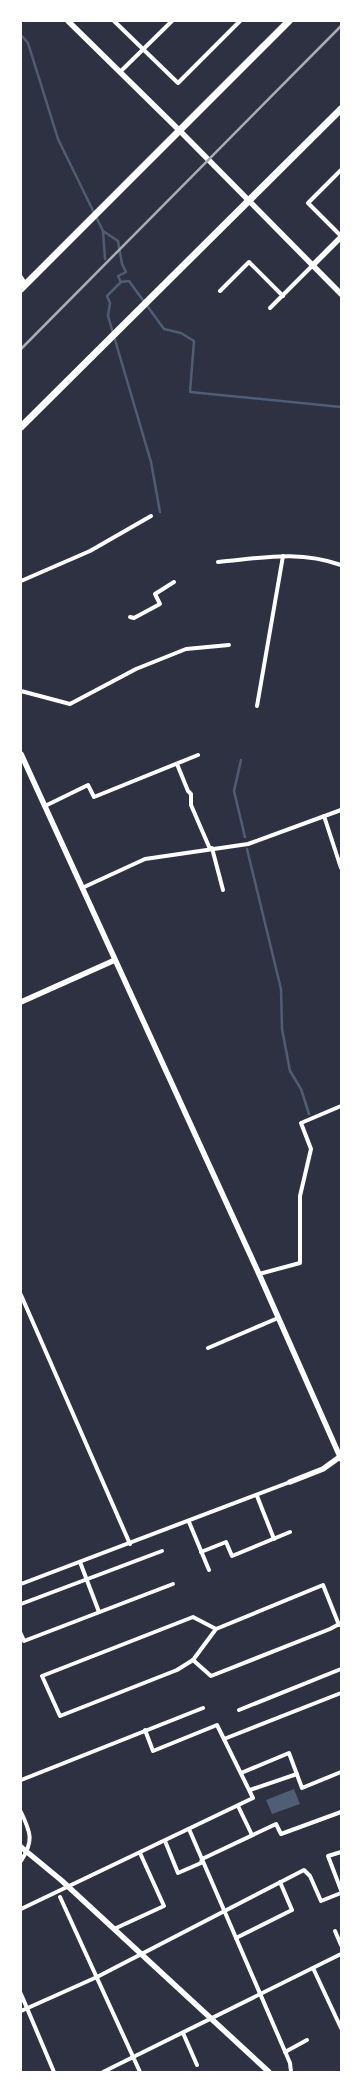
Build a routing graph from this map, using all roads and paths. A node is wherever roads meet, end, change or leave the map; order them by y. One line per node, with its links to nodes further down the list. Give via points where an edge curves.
1 (68, 21): 7 (street)
2 (114, 21): 6 (street)
3 (172, 21): 6 (street)
4 (240, 21): 6 (street, via 178,83)
5 (289, 21): 9 (highway)
6 (143, 49): 7 (street)
7 (120, 72): 9 (street)
8 (341, 109): 11 (highway)
9 (180, 131): 11 (street); 15 (highway)
10 (341, 170): 12 (street, via 308,203)
11 (249, 201): 13 (street); 20 (highway)
12 (341, 237): 13 (street)
13 (312, 266): 17 (street); 18 (street)
14 (21, 277): 15 (street)
15 (23, 287)
16 (220, 291): 18 (street, via 249,262)
17 (341, 294)
18 (283, 296): 19 (street)
19 (270, 308)
20 (21, 427)
21 (151, 516): 25 (street, via 90,551)
22 (283, 556): 23 (street); 24 (street, via 312,556); 30 (street)
23 (218, 562)
24 (341, 565)
25 (21, 581)
26 (174, 582): 27 (street, via 155,594 160,604 134,618)
27 (130, 617)
28 (228, 645): 29 (street, via 186,649 136,668 70,704)
29 (21, 691)
30 (257, 706)
31 (21, 754): 34 (street)
32 (198, 755): 33 (street)
33 (177, 764): 34 (street, via 94,797 88,785); 37 (street)
34 (45, 806): 39 (street)
35 (341, 810): 36 (street)
36 (324, 816): 37 (street, via 248,844); 38 (street)
37 (211, 849): 39 (street, via 145,859); 40 (street)
38 (341, 868)
39 (82, 888): 41 (street)
40 (222, 890)
41 (115, 960): 42 (street); 44 (street)
42 (21, 1002)
43 (341, 1106): 44 (street, via 301,1123 311,1149 300,1196 300,1263)
44 (259, 1274): 46 (street)
45 (21, 1295): 54 (street)
46 (278, 1318): 47 (street); 48 (street)
47 (208, 1348)
48 (341, 1458): 49 (street, via 323,1469)
49 (290, 1482): 50 (street)
50 (256, 1496): 51 (street); 53 (street)
51 (189, 1522): 54 (street); 56 (street)
52 (290, 1532): 53 (street)
53 (274, 1539): 56 (street, via 232,1556 226,1542)
54 (130, 1544): 57 (street)
55 (162, 1551): 59 (street)
56 (201, 1552): 58 (street)
57 (80, 1562): 59 (street); 60 (street)
58 (209, 1570)
59 (86, 1580): 62 (street); 63 (street)
60 (21, 1584)
61 (173, 1584): 63 (street)
62 (21, 1604)
63 (99, 1612): 66 (street, via 24,1641)
64 (340, 1624): 65 (street, via 323,1585); 67 (street, via 211,1676)
65 (216, 1629): 67 (street); 67 (street, via 193,1617 42,1676 60,1716 177,1670)
66 (21, 1634)
67 (192, 1660)
68 (341, 1669): 71 (street)
69 (341, 1693): 73 (street)
70 (203, 1708): 72 (street)
71 (239, 1710)
72 (145, 1730): 73 (street, via 152,1751 217,1725); 77 (street)
73 (224, 1739): 75 (street)
74 (341, 1772): 76 (street, via 302,1788)
75 (241, 1773): 76 (street, via 289,1753); 78 (street)
76 (297, 1774): 78 (street)
77 (21, 1780)
78 (250, 1790): 79 (street, via 253,1798)
79 (238, 1806): 82 (street); 83 (street)
80 (21, 1812): 86 (street, via 30,1832 31,1841)
81 (341, 1812): 83 (street, via 281,1834 276,1824)
82 (189, 1829): 84 (street); 89 (street)
83 (252, 1836): 89 (street)
84 (165, 1841): 88 (street); 89 (street, via 178,1873 201,1863)
85 (21, 1847): 86 (street)
86 (27, 1852): 90 (street); 92 (street)
87 (341, 1852): 93 (street, via 328,1856)
88 (140, 1853): 92 (street); 97 (street, via 164,1906)
89 (202, 1859): 96 (street)
90 (21, 1861)
91 (280, 1882): 93 (street, via 304,1870 310,1876 321,1900); 96 (street); 99 (street, via 292,1910)
92 (68, 1887): 95 (street); 97 (street)
93 (341, 1892)
94 (60, 1897): 104 (street)
95 (21, 1909)
96 (224, 1912): 99 (street); 101 (street)
97 (114, 1929): 101 (street)
98 (335, 1931): 100 (street)
99 (236, 1938): 106 (street)
100 (341, 1945)
101 (142, 1954): 104 (street); 109 (street)
102 (341, 1954): 103 (street)
103 (313, 1968): 106 (street); 110 (street)
104 (96, 1977): 107 (street); 114 (street)
105 (21, 1994): 107 (street)
106 (260, 1994): 109 (street); 113 (street)
107 (27, 2008): 108 (street); 116 (street)
108 (21, 2011)
109 (211, 2019): 111 (street); 119 (street)
110 (341, 2028)
111 (183, 2033): 114 (street); 115 (street)
112 (307, 2040): 113 (street)
113 (285, 2052): 120 (street)
114 (133, 2057): 117 (street); 118 (street)
115 (197, 2065)
116 (52, 2072)
117 (103, 2072)
118 (140, 2072)
119 (269, 2072)
120 (291, 2072)

